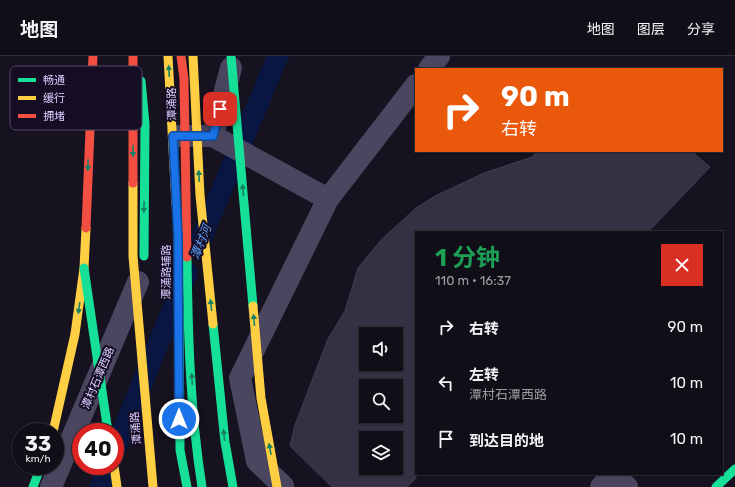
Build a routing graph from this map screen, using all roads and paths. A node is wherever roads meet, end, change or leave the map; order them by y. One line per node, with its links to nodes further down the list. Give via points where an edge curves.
1 (93, 56): 8 (main road, one-way to 8)
2 (138, 56): 9 (main road, 潭涌路辅路, one-way to 9)
3 (168, 56): 15 (main road, 潭涌路辅路, one-way to 3)
4 (181, 56): 33 (main road, 潭涌路, one-way to 4, bridge, via 196,448 188,310 184,79)
5 (193, 56): 34 (main road, one-way to 5, bridge, via 225,442 200,195)
6 (233, 56): 16 (street); 35 (main road, one-way to 6, bridge, via 261,398)
7 (439, 56): 10 (street)
8 (93, 66)
9 (139, 66)
10 (430, 68)
11 (415, 87): 17 (street)
12 (142, 90): 19 (main road, 潭涌路辅路, one-way to 19, via 146,124)
13 (90, 130): 18 (main road, one-way to 18)
14 (133, 130): 31 (main road, 潭涌路, one-way to 31, bridge, via 133,256)
15 (173, 136): 16 (street); 32 (main road, 潭涌路辅路, via 178,237 180,450)
16 (213, 136): 17 (street)
17 (328, 199): 36 (street, via 240,378 257,461)
18 (84, 268): 20 (main road, one-way to 20, bridge, via 75,334); 21 (main road, bridge)
19 (143, 270): 28 (street, 潭村石潭西路); 30 (main road, 潭涌路辅路)
20 (55, 423)
21 (107, 423)
22 (735, 469): 39 (main road)
23 (38, 475): 27 (main road)
24 (115, 475): 29 (main road)
25 (613, 475): 37 (street)
26 (615, 475): 38 (street)
27 (33, 487)
28 (51, 487)
29 (117, 487)
30 (146, 487)
31 (153, 487)
32 (187, 487)
33 (202, 487)
34 (233, 487)
35 (277, 487)
36 (284, 487)
37 (601, 487)
38 (627, 487)
39 (716, 487)

